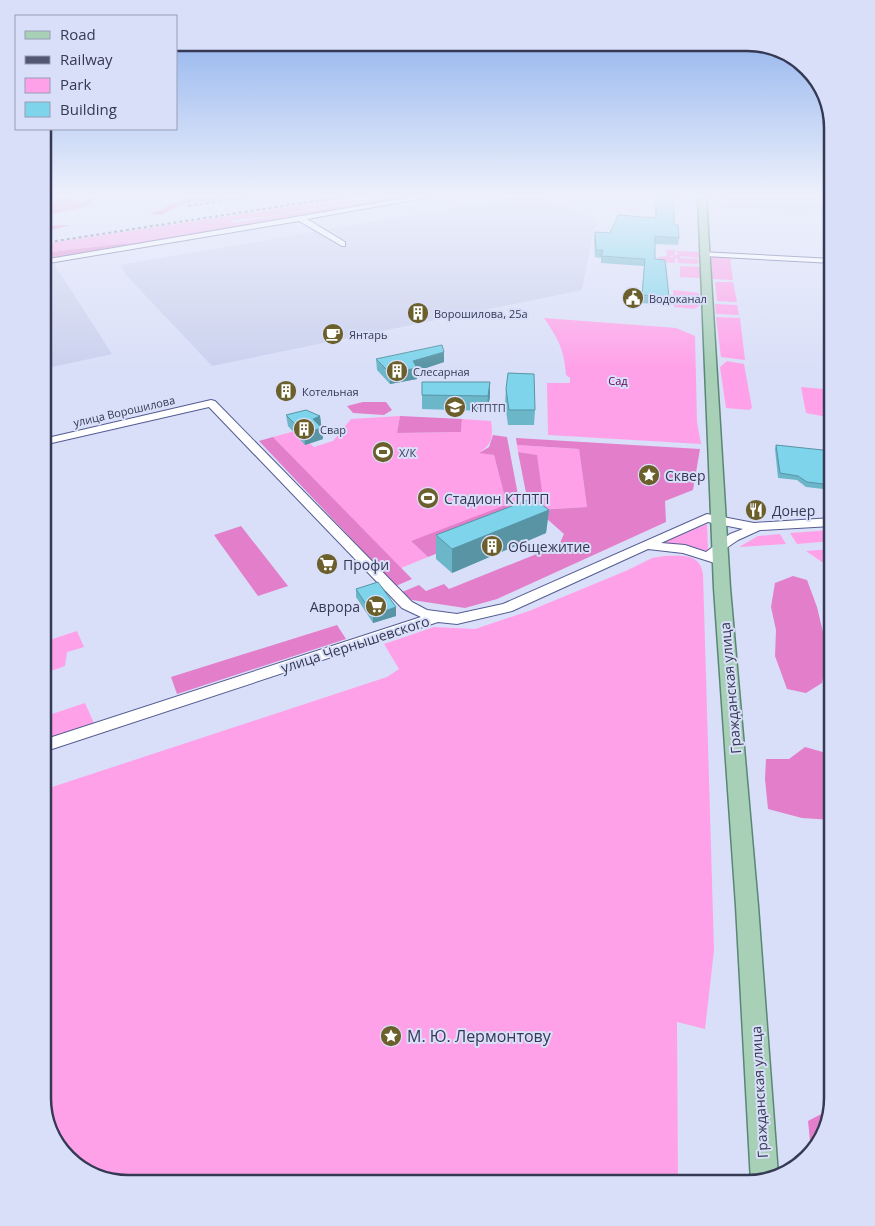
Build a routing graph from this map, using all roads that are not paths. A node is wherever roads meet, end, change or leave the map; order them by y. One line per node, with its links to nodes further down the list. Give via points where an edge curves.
1 (86, 254): 4 (street)
2 (704, 254): 7 (main road, Гражданская улица)
3 (708, 254): 5 (street)
4 (51, 261)
5 (824, 261)
6 (51, 440): 13 (street, улица Ворошилова, via 211,404 407,605)
7 (719, 520): 9 (street); 10 (street, via 727,537); 11 (street, улица Чернышевского, via 702,520); 12 (main road, Гражданская улица)
8 (824, 523): 9 (street)
9 (763, 527): 10 (street)
10 (734, 537): 12 (street)
11 (643, 547): 12 (street, via 675,547); 13 (street, улица Чернышевского, via 507,608 457,619)
12 (720, 555): 15 (main road, Гражданская улица, via 748,906)
13 (437, 617): 14 (street, улица Чернышевского)
14 (51, 743)
15 (764, 1173)

